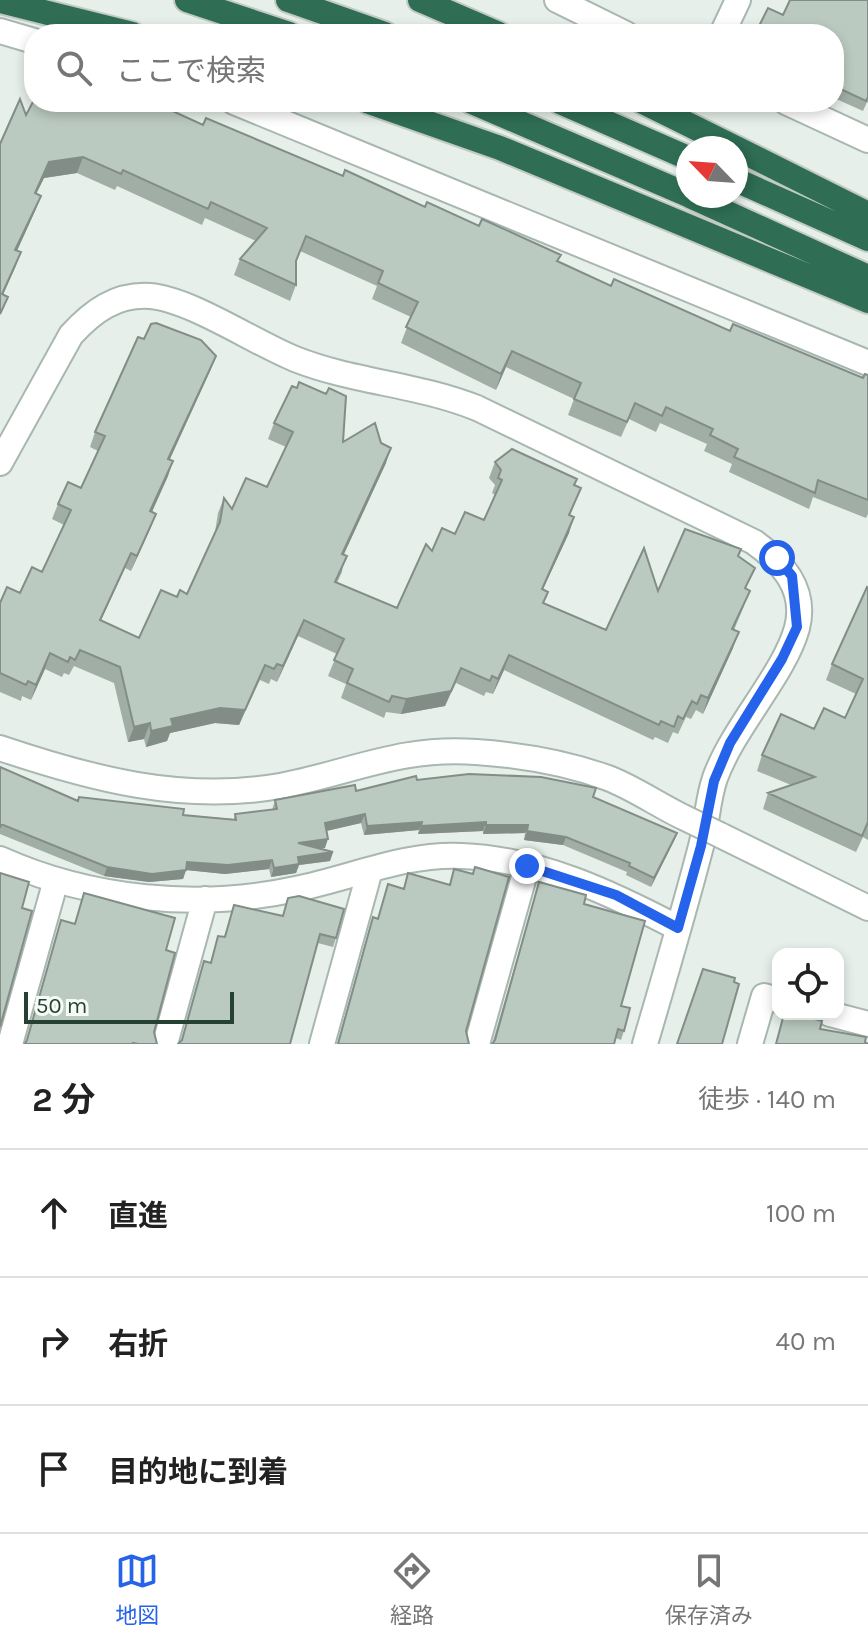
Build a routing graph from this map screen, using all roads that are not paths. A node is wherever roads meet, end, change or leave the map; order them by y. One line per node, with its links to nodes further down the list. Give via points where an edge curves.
1 (187, 0): 8 (highway)
2 (288, 0): 9 (highway)
3 (420, 0): 10 (highway)
4 (557, 0): 11 (street)
5 (738, 0): 12 (street)
6 (0, 1): 7 (highway)
7 (92, 24)
8 (259, 24)
9 (356, 24)
10 (476, 24)
11 (606, 24)
12 (727, 24)
13 (0, 31): 14 (street)
14 (24, 38)
15 (258, 112): 32 (street)
16 (397, 112): 31 (highway, via 500,148)
17 (495, 112): 26 (highway)
18 (583, 112): 23 (highway)
19 (663, 112): 21 (highway)
20 (808, 112): 22 (street)
21 (712, 136)
22 (868, 140)
23 (676, 153)
24 (748, 154): 28 (highway)
25 (748, 185): 29 (highway)
26 (676, 190)
27 (716, 208): 30 (highway)
28 (868, 214)
29 (868, 239)
30 (868, 277)
31 (868, 301)
32 (868, 363)
33 (0, 463): 41 (street, via 71,335 109,303 151,296 296,359 413,386 477,408 754,542 792,576 797,627 714,781)
34 (0, 748): 40 (street, bridge, via 96,779 162,791 281,785 400,754 475,751 547,761 609,778)
35 (0, 859): 38 (street)
36 (527, 866): 37 (street, via 461,855 424,857); 41 (street, via 616,895); 48 (street)
37 (370, 870): 39 (street, via 295,890); 47 (street)
38 (56, 880): 39 (street, via 123,894); 45 (street)
39 (205, 899): 46 (street)
40 (868, 908)
41 (678, 928): 49 (street)
42 (772, 998): 50 (street, via 764,996)
43 (844, 1018): 44 (street)
44 (868, 1024)
45 (10, 1044)
46 (165, 1044)
47 (322, 1044)
48 (477, 1044)
49 (645, 1044)
50 (750, 1044)

